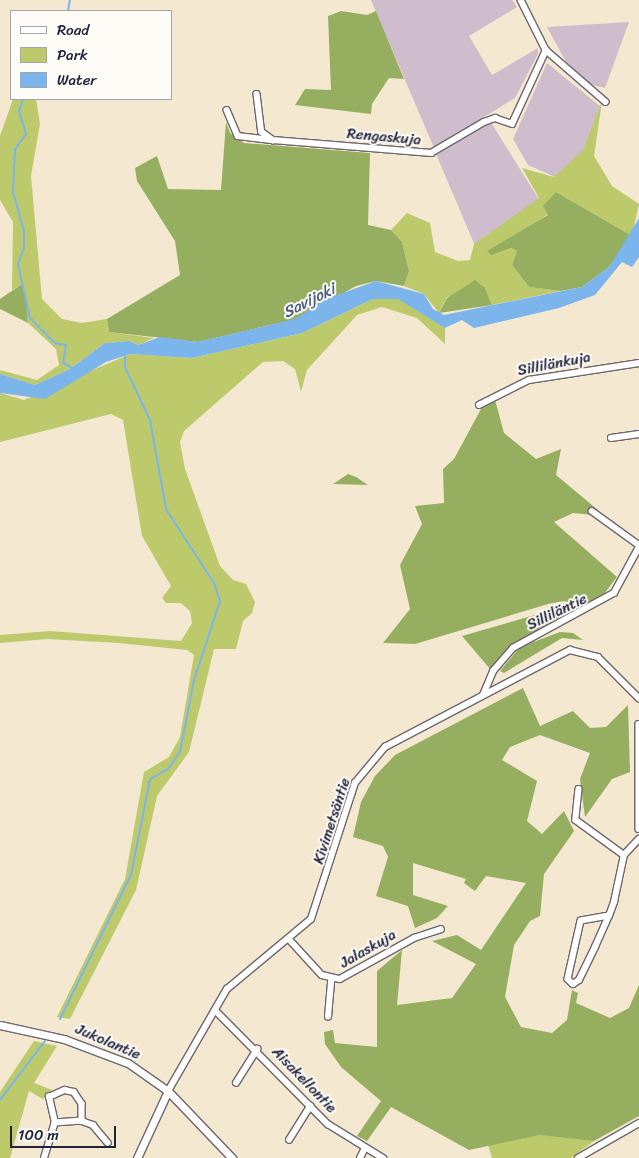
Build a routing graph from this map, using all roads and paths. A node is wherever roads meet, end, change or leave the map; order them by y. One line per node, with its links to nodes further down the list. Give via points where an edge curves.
1 (521, 0): 2 (street)
2 (546, 50): 4 (street); 6 (street, Rengaskuja, via 512,124 495,118 484,122 439,151 421,154)
3 (257, 94): 6 (street, via 262,132)
4 (606, 102)
5 (227, 110): 6 (street, via 238,136)
6 (273, 140)
7 (639, 363): 8 (street, Sillilänkuja, via 529,380)
8 (479, 405)
9 (639, 434): 10 (street)
10 (611, 438)
11 (592, 511): 12 (street)
12 (639, 546): 13 (street, Silliläntie, via 614,593 513,648 493,671)
13 (483, 696): 14 (street, Kivimetsäntie, via 559,652 579,650 598,657); 22 (street, Kivimetsäntie, via 385,747 364,769 355,783 316,909)
14 (639, 698)
15 (639, 724): 17 (street)
16 (579, 789): 19 (street, via 576,820)
17 (639, 830)
18 (639, 839): 19 (street)
19 (624, 855): 20 (street)
20 (609, 916): 20 (street, via 579,980 573,984 568,979 581,921)
21 (441, 929): 23 (street, Jalaskuja, via 392,949 350,977)
22 (290, 940): 23 (street, Jalaskuja); 24 (street, Kivimetsäntie, via 235,980)
23 (331, 980): 25 (street)
24 (215, 1010): 27 (street, Aisakellontie); 29 (street, Kivimetsäntie)
25 (328, 1017)
26 (0, 1025): 29 (street, Jukolantie, via 98,1049)
27 (257, 1049): 28 (street); 30 (street, Aisakellontie)
28 (236, 1083)
29 (168, 1091): 38 (street); 39 (street, Jukolantie)
30 (310, 1106): 34 (street); 36 (street, Aisakellontie)
31 (82, 1121): 32 (street); 32 (street, via 79,1096 66,1090 49,1097); 35 (street, via 98,1129)
32 (55, 1123): 37 (street)
33 (639, 1123): 42 (street)
34 (289, 1140)
35 (108, 1143)
36 (365, 1148): 40 (street); 41 (street, Aisakellontie)
37 (44, 1158)
38 (137, 1158)
39 (232, 1158)
40 (360, 1158)
41 (383, 1158)
42 (578, 1158)

